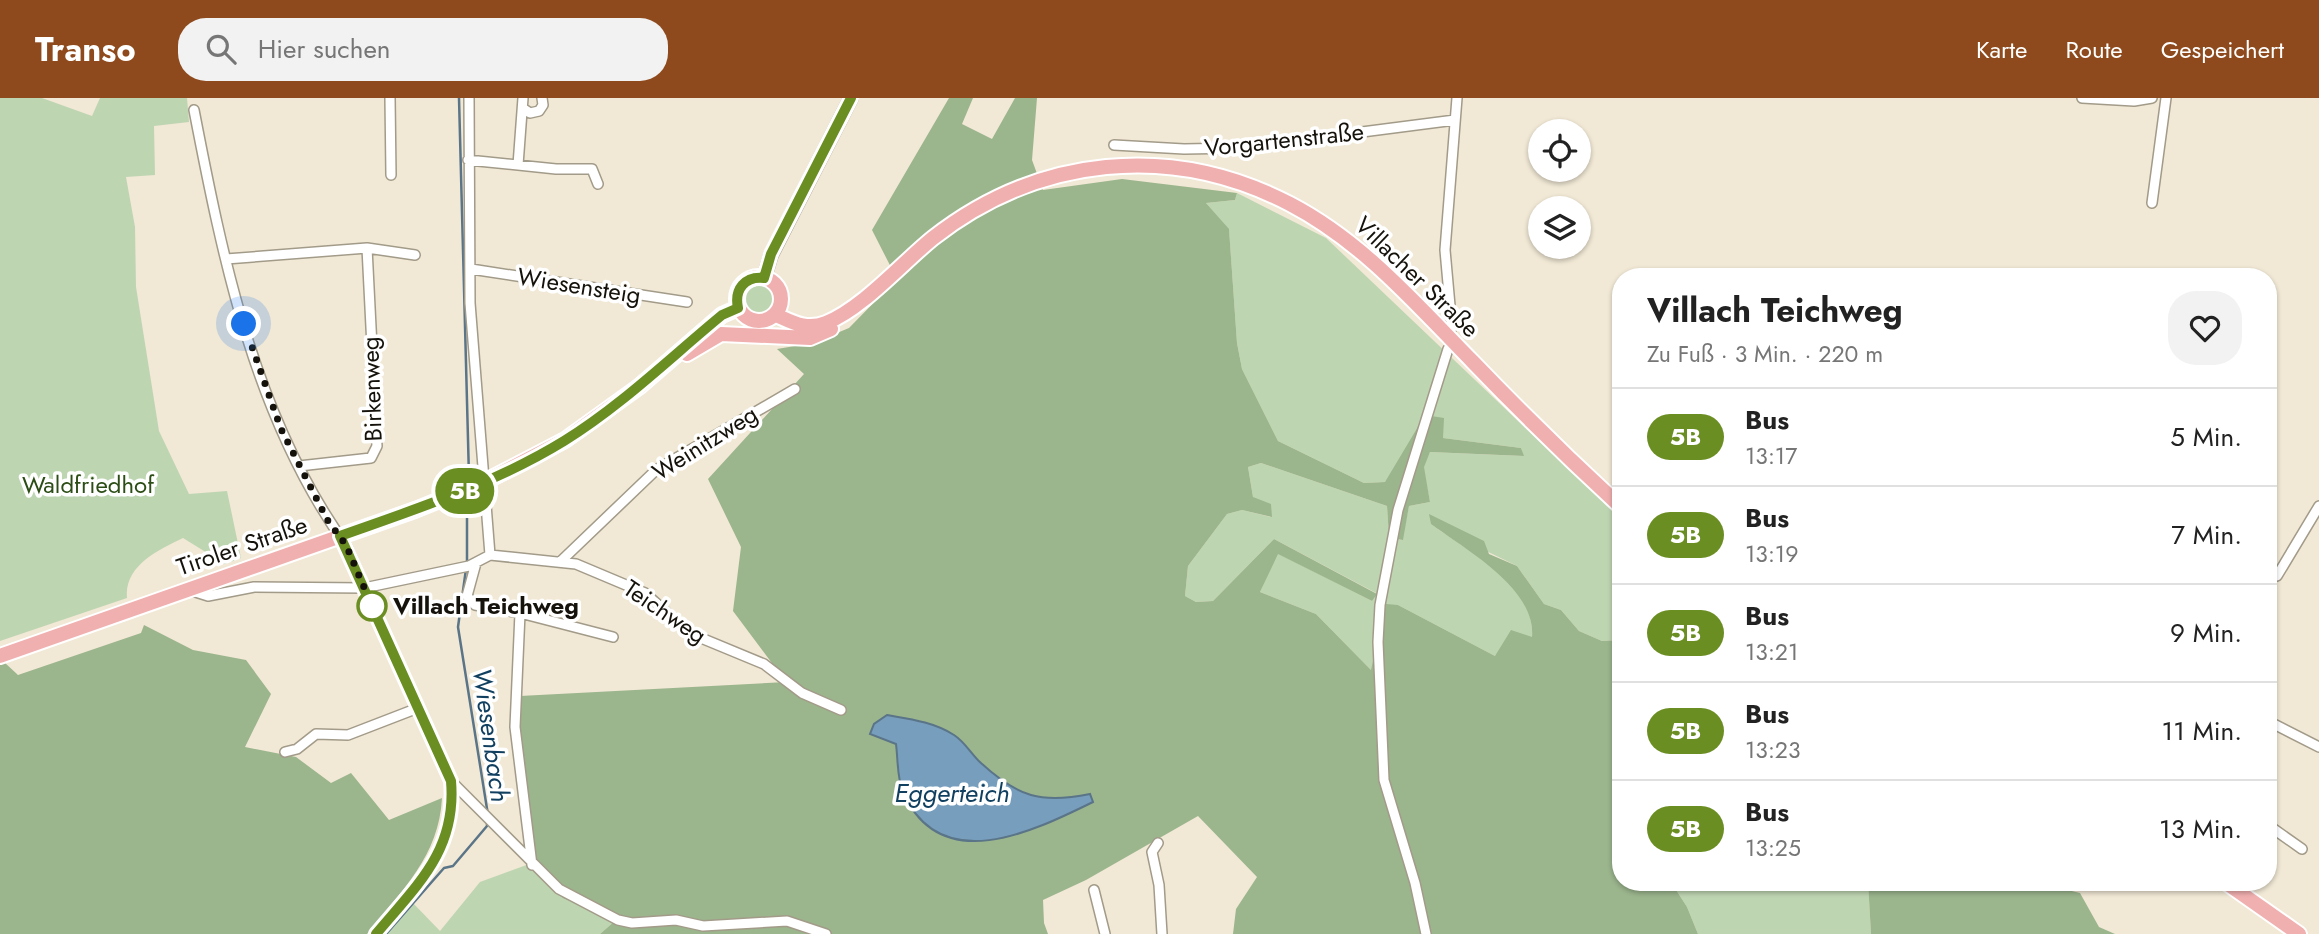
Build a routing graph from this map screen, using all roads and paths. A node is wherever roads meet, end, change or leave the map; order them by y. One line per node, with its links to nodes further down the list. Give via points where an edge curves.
1 (390, 98): 17 (street)
2 (469, 98): 15 (street)
3 (523, 98): 11 (street)
4 (542, 98): 11 (street, via 539,111)
5 (851, 98): 24 (main road, via 771,254)
6 (1457, 98): 13 (street)
7 (2082, 98): 10 (street)
8 (2152, 98): 10 (street)
9 (2166, 98): 19 (street)
10 (2134, 100)
11 (524, 109): 16 (street)
12 (194, 110): 22 (street)
13 (1455, 120): 14 (street, Vorgartenstraße, via 1238,148); 29 (street, via 1445,250)
14 (1114, 145)
15 (468, 160): 16 (street); 23 (street)
16 (518, 165): 18 (street, via 592,169)
17 (391, 175)
18 (598, 184)
19 (2152, 203)
20 (367, 248): 21 (street); 22 (street); 33 (street, Birkenweg, via 377,446 371,458)
21 (415, 255)
22 (226, 259): 33 (street, via 264,387)
23 (471, 269): 25 (street, Wiesensteig); 34 (street)
24 (764, 278): 27 (main road, via 750,279 741,286); 28 (main road, via 781,294)
25 (687, 302)
26 (856, 304): 28 (main road, via 825,324 794,325); 31 (main road, via 856,312 844,323 810,338 721,334); 35 (main road, Villacher Straße, via 943,231 1020,186 1083,169 1161,167 1219,176 1315,218 1367,255)
27 (738, 308): 28 (main road, via 756,322); 31 (main road, Tiroler Straße, via 722,315)
28 (776, 315)
29 (1452, 328)
30 (1448, 349): 63 (street, via 1398,510 1380,605 1378,642 1384,780)
31 (667, 363): 34 (main road, Tiroler Straße, via 565,440)
32 (795, 389): 39 (street, Weinitzweg, via 656,470)
33 (299, 466): 37 (street)
34 (484, 482): 37 (main road, Tiroler Straße); 38 (street)
35 (1612, 498)
36 (2319, 506): 41 (street)
37 (340, 536): 42 (street); 43 (main road, Tiroler Straße)
38 (490, 555): 39 (street, Teichweg); 40 (street)
39 (560, 562): 48 (street, Teichweg, via 576,564 645,593 689,634 764,664 802,693)
40 (469, 565): 42 (street); 44 (street, via 467,596 475,605)
41 (2277, 576)
42 (364, 588): 43 (street, via 254,587 208,596); 47 (street)
43 (187, 590): 46 (main road, Tiroler Straße)
44 (520, 613): 45 (street); 56 (street, via 515,727)
45 (613, 637)
46 (0, 656)
47 (418, 708): 51 (street, via 348,735 316,734); 52 (street)
48 (841, 710)
49 (2277, 726): 50 (street)
50 (2319, 747)
51 (285, 752)
52 (451, 781): 56 (street); 59 (street, via 451,821 439,856)
53 (2277, 831): 55 (street)
54 (1158, 843): 62 (street, via 1152,852)
55 (2302, 849)
56 (532, 865): 60 (street, via 559,889 618,920 676,920 703,926 787,921)
57 (1094, 890): 61 (street)
58 (2238, 891): 64 (main road)
59 (376, 934)
60 (826, 934)
61 (1105, 934)
62 (1163, 934)
63 (1426, 934)
64 (2300, 934)

